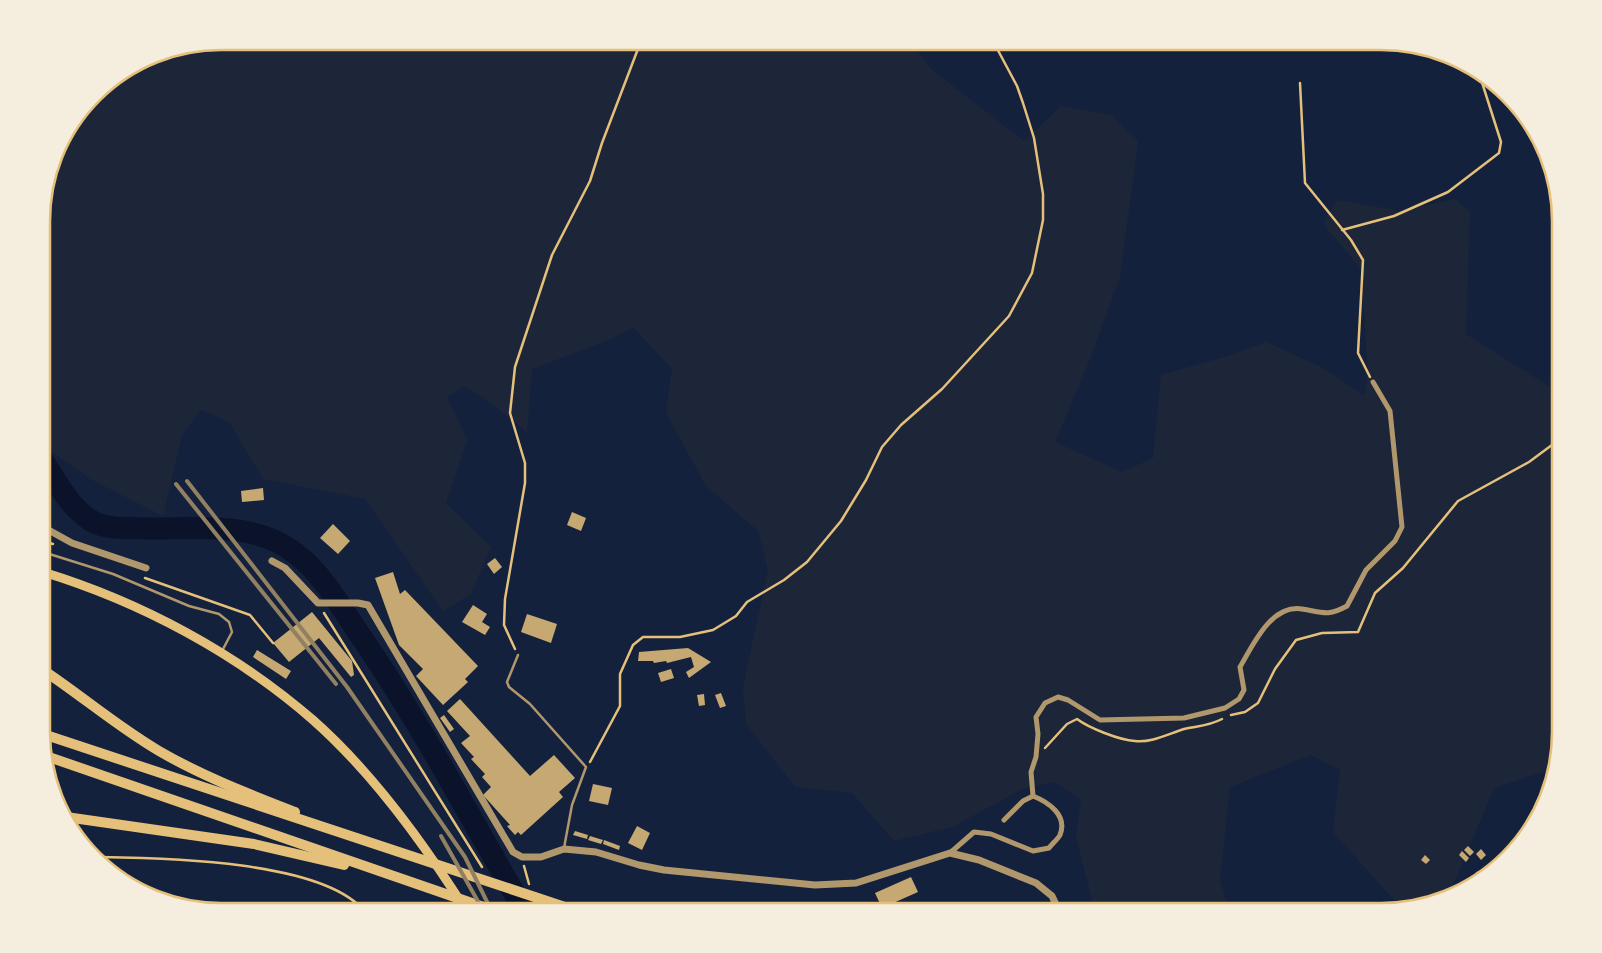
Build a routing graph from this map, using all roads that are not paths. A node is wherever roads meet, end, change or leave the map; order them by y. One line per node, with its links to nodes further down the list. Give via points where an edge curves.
1 (1372, 382): 12 (street, via 1390,411 1402,527 1395,541 1366,570 1347,606 1324,614 1301,608 1288,609 1270,621 1240,666 1244,690 1225,708 1184,718 1100,720 1068,700 1058,698 1045,702 1036,717 1038,734 1031,772)
2 (50, 531): 5 (street, via 72,543)
3 (50, 554): 7 (lane, via 112,574 189,606 219,614 229,622 232,632)
4 (272, 561): 15 (street, via 285,568 318,603 368,606 512,852 522,857 541,857)
5 (146, 568)
6 (50, 575): 7 (highway, via 130,606)
7 (221, 652): 19 (highway, via 283,695 341,748 417,838)
8 (518, 655): 15 (lane, via 507,682 509,688 530,704 586,767 572,805)
9 (50, 675): 16 (highway, via 132,734 184,765 237,790)
10 (50, 736): 16 (highway)
11 (52, 758): 18 (highway)
12 (1032, 796): 14 (street); 17 (street, via 1050,802 1058,813 1060,835 1049,848 1033,851 992,834 974,832)
13 (73, 818): 18 (highway, via 254,844)
14 (1004, 820)
15 (564, 849): 17 (street, via 596,852 639,866 664,870 815,885 856,883)
16 (398, 852): 21 (highway)
17 (950, 853): 22 (street, via 978,860 1036,883 1052,896)
18 (417, 884): 20 (highway)
19 (461, 903)
20 (472, 903)
21 (553, 903)
22 (1055, 903)

